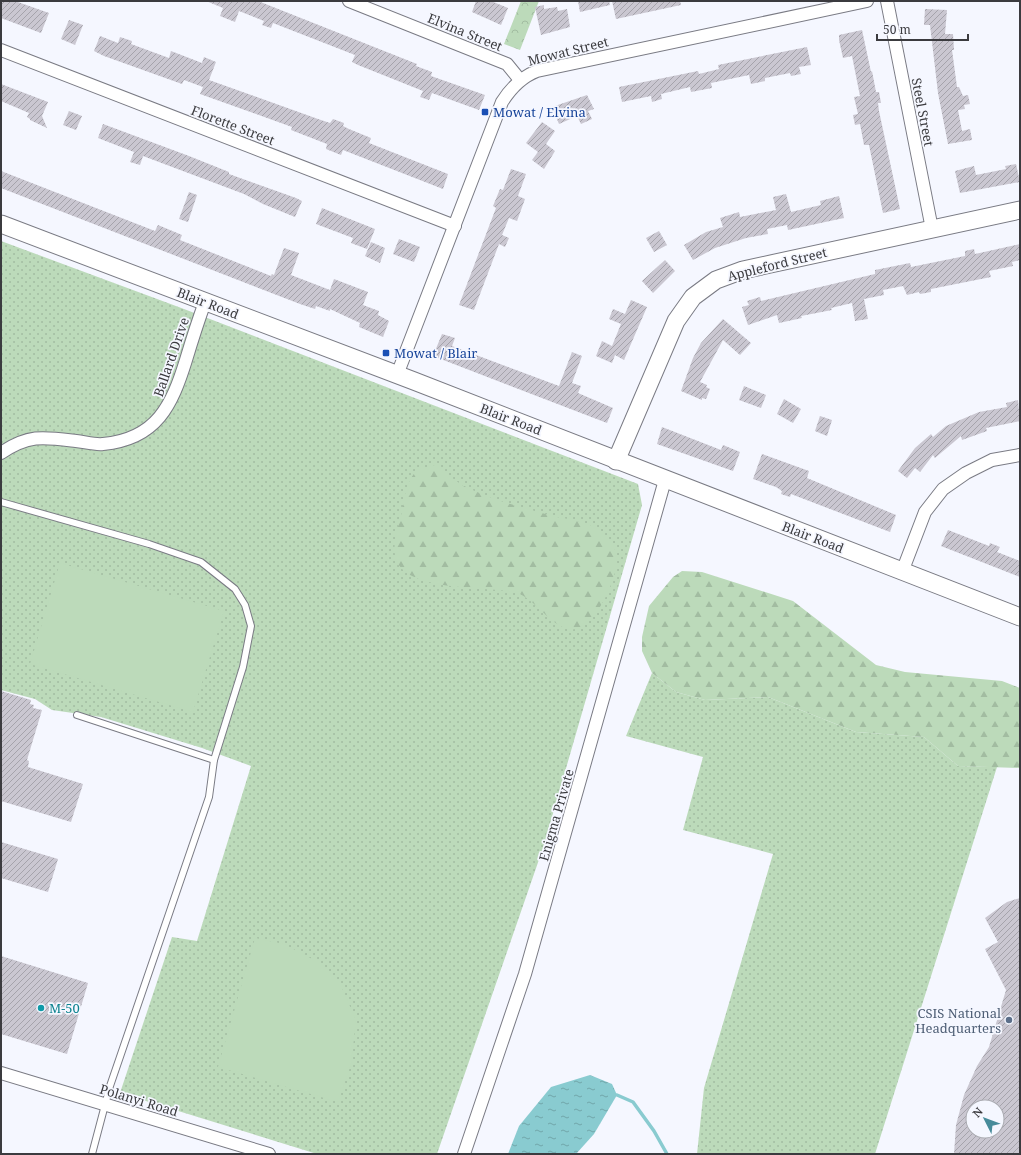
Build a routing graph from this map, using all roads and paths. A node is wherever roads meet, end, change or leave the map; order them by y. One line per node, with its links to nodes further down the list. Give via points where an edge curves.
1 (349, 1): 5 (street, Elvina Street, via 507,64)
2 (867, 1): 5 (street, Mowat Street, via 537,71)
3 (887, 1): 9 (street, Steel Street)
4 (1, 50): 8 (street, Florette Street)
5 (520, 80): 8 (street, Mowat Street, via 502,102)
6 (1020, 210): 9 (main road, Appleford Street)
7 (1, 224): 10 (main road, Blair Road)
8 (455, 226): 11 (street, Mowat Street)
9 (932, 228): 14 (main road, Appleford Street, via 742,270 716,280 693,296 676,321)
10 (204, 302): 11 (main road, Blair Road); 12 (street, Ballard Drive, via 177,390 168,408 152,425 130,439 102,444 44,437 16,442)
11 (397, 375): 14 (main road, Blair Road)
12 (1, 452)
13 (1020, 454): 17 (street, via 992,460 966,473 943,490 925,512)
14 (616, 461): 15 (main road, Blair Road)
15 (665, 480): 17 (main road, Blair Road); 25 (street, Enigma Private, via 525,974)
16 (1, 502): 20 (lane, via 149,544 201,562 235,589 245,605 251,626 243,667)
17 (902, 572): 18 (main road, Blair Road)
18 (1020, 617)
19 (77, 715): 20 (lane)
20 (214, 760): 22 (lane, via 203,818)
21 (1, 1073): 22 (street, Polanyi Road)
22 (106, 1104): 23 (lane); 24 (street, Polanyi Road)
23 (92, 1154)
24 (269, 1154)
25 (464, 1154)

